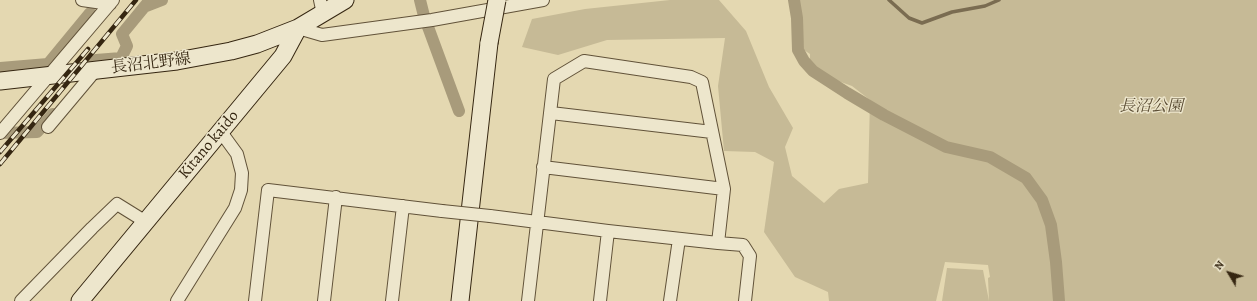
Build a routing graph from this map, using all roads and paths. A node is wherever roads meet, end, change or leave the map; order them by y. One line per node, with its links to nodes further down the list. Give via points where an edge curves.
1 (82, 0): 5 (street)
2 (345, 0): 6 (main road)
3 (498, 0): 31 (main road, bridge, via 489,43)
4 (543, 0): 7 (street, via 432,20 322,35)
5 (112, 2): 9 (street)
6 (321, 7): 7 (main road)
7 (298, 28): 8 (main road, 長沼北野線, via 257,44 177,62); 13 (main road, Kitano kaido, via 283,56)
8 (95, 71): 9 (main road, 長沼北野線); 12 (street)
9 (48, 77): 10 (main road, 長沼北野線); 15 (street)
10 (0, 81)
11 (551, 114): 14 (street); 14 (street, via 554,80 584,61 691,77 702,82); 16 (street)
12 (48, 127)
13 (221, 132): 20 (main road, Kitano kaido); 27 (street, via 237,154 242,173 241,190 235,208)
14 (712, 132): 17 (street)
15 (0, 133)
16 (543, 168): 17 (street); 21 (street)
17 (724, 189): 24 (street)
18 (336, 197): 19 (street); 28 (street, via 268,190); 29 (street)
19 (403, 206): 21 (street, bridge); 30 (street)
20 (146, 222): 25 (street, via 117,204); 26 (main road, Kitano kaido)
21 (537, 222): 22 (street); 32 (street)
22 (608, 231): 23 (street); 33 (street)
23 (679, 239): 24 (street); 34 (street)
24 (718, 243): 35 (street, via 743,245 750,256)
25 (21, 301)
26 (80, 301)
27 (177, 301)
28 (255, 301)
29 (324, 301)
30 (392, 301)
31 (460, 301)
32 (528, 301)
33 (600, 301)
34 (670, 301)
35 (745, 301)

